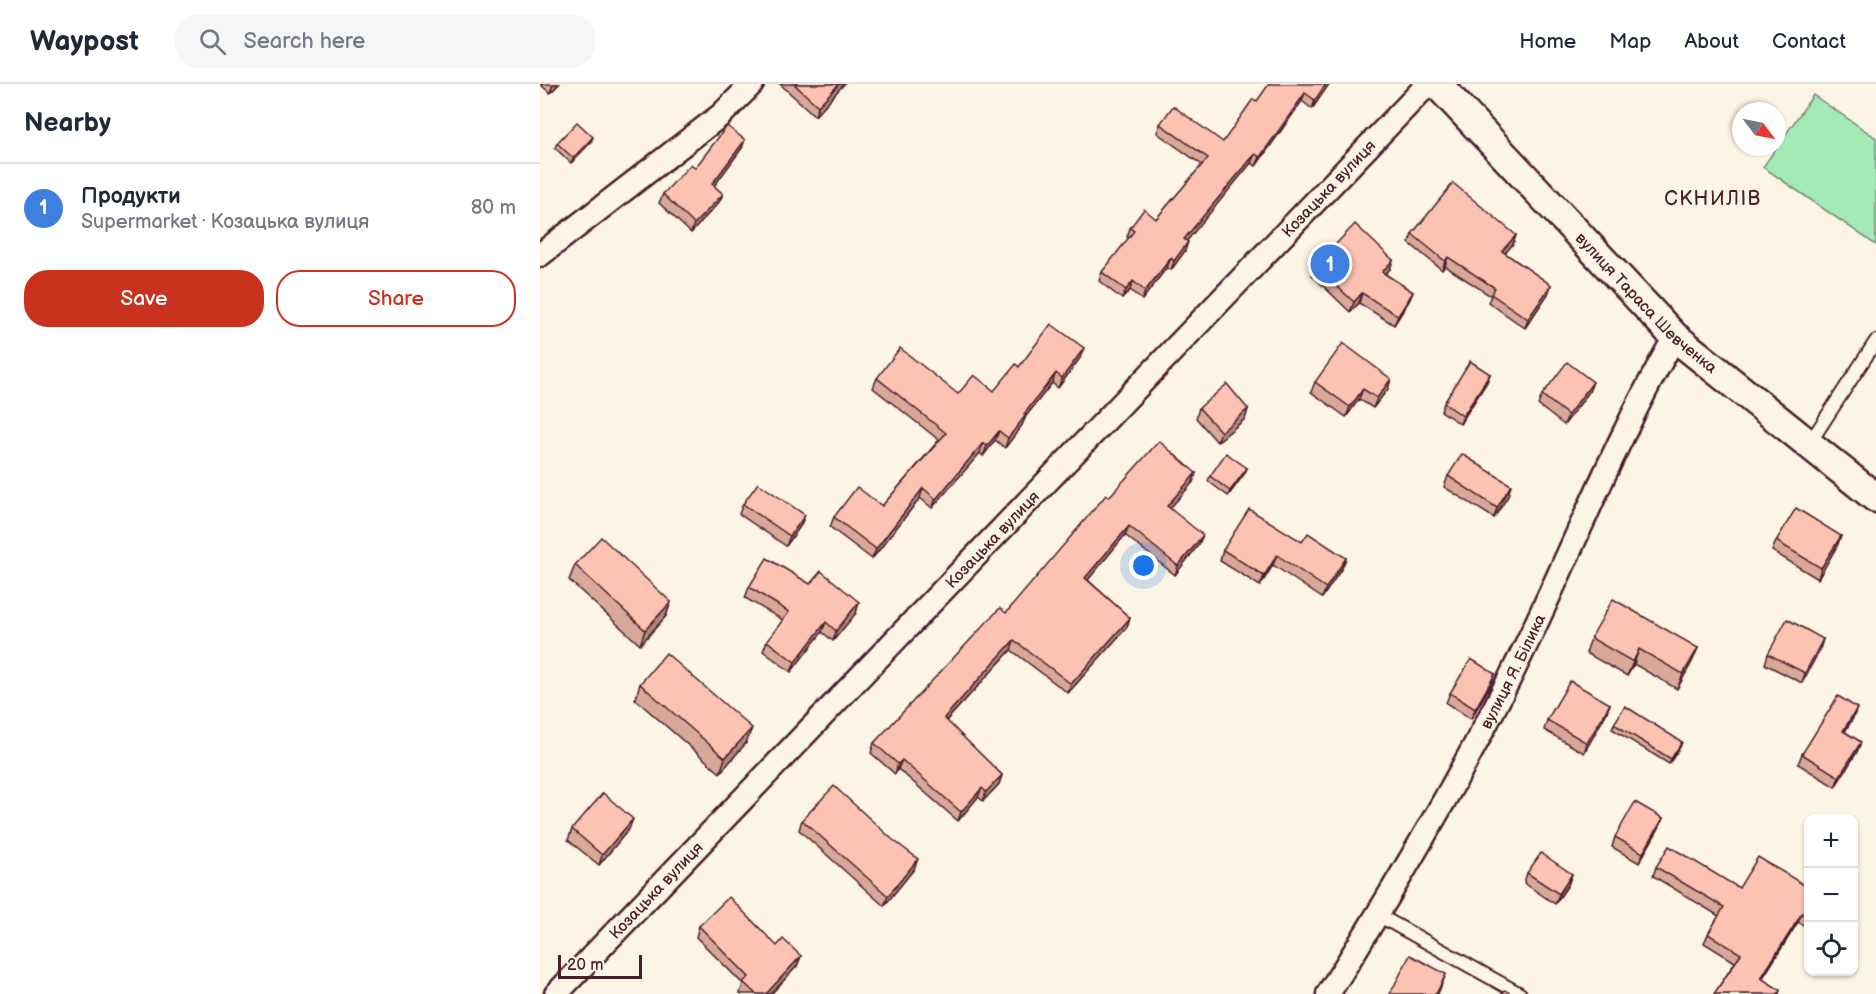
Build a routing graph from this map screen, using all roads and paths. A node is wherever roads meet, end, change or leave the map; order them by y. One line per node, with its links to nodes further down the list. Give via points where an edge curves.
1 (752, 84): 4 (street, via 721,116)
2 (1428, 84): 10 (street, Козацька вулиця)
3 (1437, 84): 5 (street, вулиця Тараса Шевченка)
4 (540, 255)
5 (1676, 337): 7 (street, вулиця Тараса Шевченка); 9 (street, вулиця Я. Білика, via 1646,388 1524,649)
6 (1876, 340): 7 (lane)
7 (1809, 444): 8 (street, вулиця Тараса Шевченка)
8 (1876, 498)
9 (1378, 915): 11 (street, вулиця Я. Білика); 12 (lane)
10 (556, 994)
11 (1328, 994)
12 (1520, 994)

